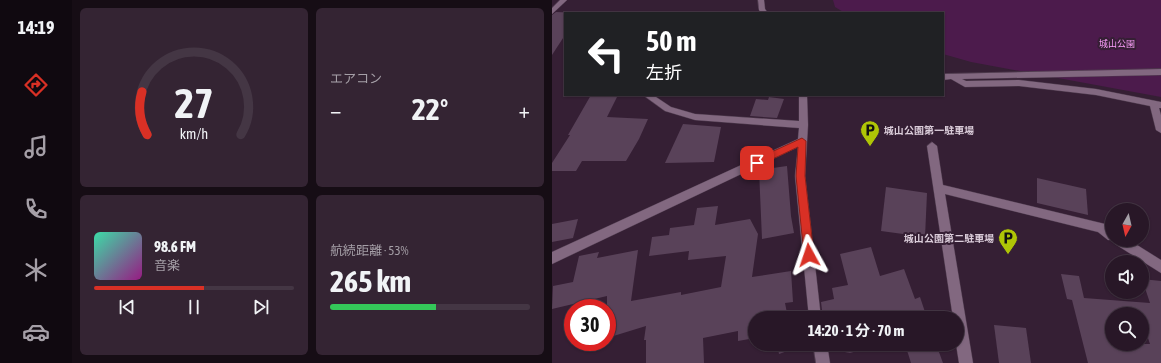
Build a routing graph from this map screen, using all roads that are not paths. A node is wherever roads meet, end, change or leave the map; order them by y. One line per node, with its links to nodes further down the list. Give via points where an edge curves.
1 (564, 0): 3 (street)
2 (761, 0): 4 (street)
3 (552, 12)
4 (764, 12)
5 (1161, 72): 7 (street)
6 (944, 77): 7 (street)
7 (953, 77): 10 (street, via 965,84 1019,83 1096,92)
8 (648, 96): 11 (street, via 668,109 695,117)
9 (803, 96): 11 (street)
10 (1157, 104): 12 (street)
11 (804, 125): 13 (street)
12 (1161, 130)
13 (802, 141): 18 (street); 20 (street, via 800,176)
14 (932, 146): 15 (street)
15 (938, 188): 16 (street); 23 (street)
16 (1105, 231)
17 (1130, 247): 19 (street)
18 (552, 258)
19 (1161, 267)
20 (814, 311)
21 (821, 351): 22 (street)
22 (823, 363)
23 (966, 363)

